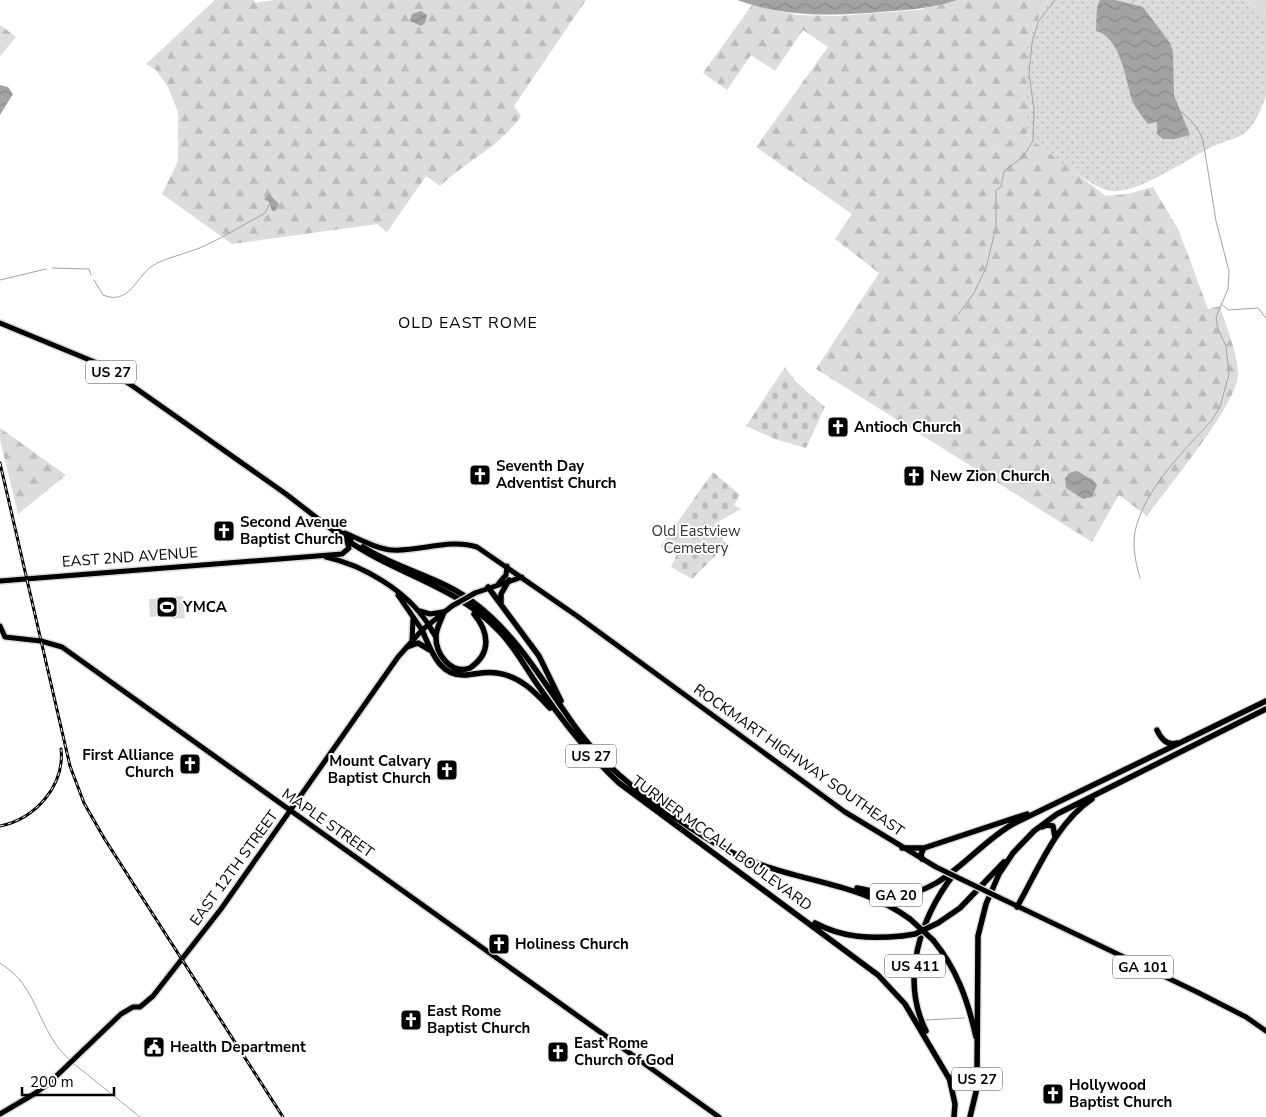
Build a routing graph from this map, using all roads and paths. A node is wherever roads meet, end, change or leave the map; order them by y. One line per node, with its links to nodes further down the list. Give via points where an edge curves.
1 (0, 323): 2 (main road, TURNER MCCALL BOULEVARD / US 27, via 97,363)
2 (330, 527): 3 (main road, TURNER MCCALL BOULEVARD / US 27); 4 (main road, TURNER MCCALL BOULEVARD / US 27)
3 (338, 531): 6 (main road, ROCKMART HIGHWAY SOUTHEAST, via 393,550 472,545); 27 (highway, TURNER MCCALL BOULEVARD / US 27, via 368,550 450,586 477,605 507,632)
4 (347, 540): 5 (main road, via 348,551); 13 (highway, TURNER MCCALL BOULEVARD / US 27, via 368,555)
5 (321, 556): 8 (main road, EAST 2ND AVENUE); 12 (main road, via 354,565)
6 (507, 566): 7 (main road, ROCKMART HIGHWAY SOUTHEAST); 10 (main road, via 506,575)
7 (522, 577): 9 (main road, EAST 12TH STREET); 36 (main road, ROCKMART HIGHWAY SOUTHEAST)
8 (0, 580)
9 (509, 580): 10 (main road, EAST 12TH STREET); 14 (highway, via 501,594)
10 (499, 584): 11 (main road, EAST 12TH STREET)
11 (488, 587): 14 (highway); 16 (main road, EAST 12TH STREET, bridge)
12 (394, 591): 15 (main road); 17 (main road)
13 (465, 602): 21 (highway, via 486,632 486,646 481,659 466,670 451,666 438,650); 28 (highway, TURNER MCCALL BOULEVARD / US 27, via 500,631)
14 (501, 603): 27 (highway, via 546,668)
15 (418, 610): 16 (main road, via 430,614); 18 (main road)
16 (444, 612): 18 (main road, EAST 12TH STREET); 21 (highway)
17 (413, 616): 20 (main road); 22 (main road)
18 (428, 624): 20 (main road, EAST 12TH STREET); 21 (highway)
19 (0, 626): 32 (main road, MAPLE STREET, via 5,637 62,647)
20 (422, 630): 22 (main road, EAST 12TH STREET); 24 (highway)
21 (436, 637)
22 (412, 641): 23 (main road, EAST 12TH STREET)
23 (407, 646): 24 (highway, via 418,643); 32 (main road, EAST 12TH STREET)
24 (432, 652): 28 (highway, via 440,665 456,675 497,673 530,687)
25 (1266, 701): 30 (highway, US 411)
26 (1266, 709): 31 (highway)
27 (565, 712): 41 (highway, TURNER MCCALL BOULEVARD / US 27, via 593,750 620,777 719,847 760,865)
28 (568, 729): 42 (highway, TURNER MCCALL BOULEVARD / US 27, via 592,757 632,794)
29 (1157, 730): 30 (highway, via 1165,742)
30 (1181, 742): 33 (highway, US 411)
31 (1114, 786): 34 (highway, via 1062,811); 35 (highway, via 1079,809)
32 (290, 812): 47 (main road, EAST 12TH STREET, via 221,909 153,996 140,1007 121,1014 34,1094); 48 (main road, MAPLE STREET)
33 (1036, 812): 37 (highway); 40 (highway, US 411, via 990,838)
34 (1034, 831): 35 (highway, via 1051,825); 38 (highway)
35 (1055, 839): 43 (highway)
36 (902, 848): 37 (highway); 39 (main road, ROCKMART HIGHWAY SOUTHEAST)
37 (924, 848): 39 (highway)
38 (1013, 853): 42 (highway, GA 20, bridge, via 960,908 915,934 869,938 851,936 824,928); 45 (highway, via 992,887 978,936)
39 (922, 859): 43 (main road, ROCKMART HIGHWAY SOUTHEAST / GA 101, bridge)
40 (966, 859): 41 (highway, GA 20, via 937,884 908,894 889,895); 46 (highway, US 411, via 929,915 919,942 915,973 918,1012)
41 (816, 880): 45 (highway, TURNER MCCALL BOULEVARD / US 27, bridge, via 866,894 888,904 934,940 961,985)
42 (788, 906): 46 (highway, TURNER MCCALL BOULEVARD / US 27, via 889,984 913,1016)
43 (1017, 907): 44 (main road, ROCKMART HIGHWAY SOUTHEAST / GA 101, via 1197,992)
44 (1266, 1031)
45 (977, 1041): 50 (highway, US 27, via 976,1092)
46 (950, 1080): 49 (highway, US 27)
47 (0, 1114)
48 (719, 1117)
49 (954, 1117)
50 (970, 1117)

